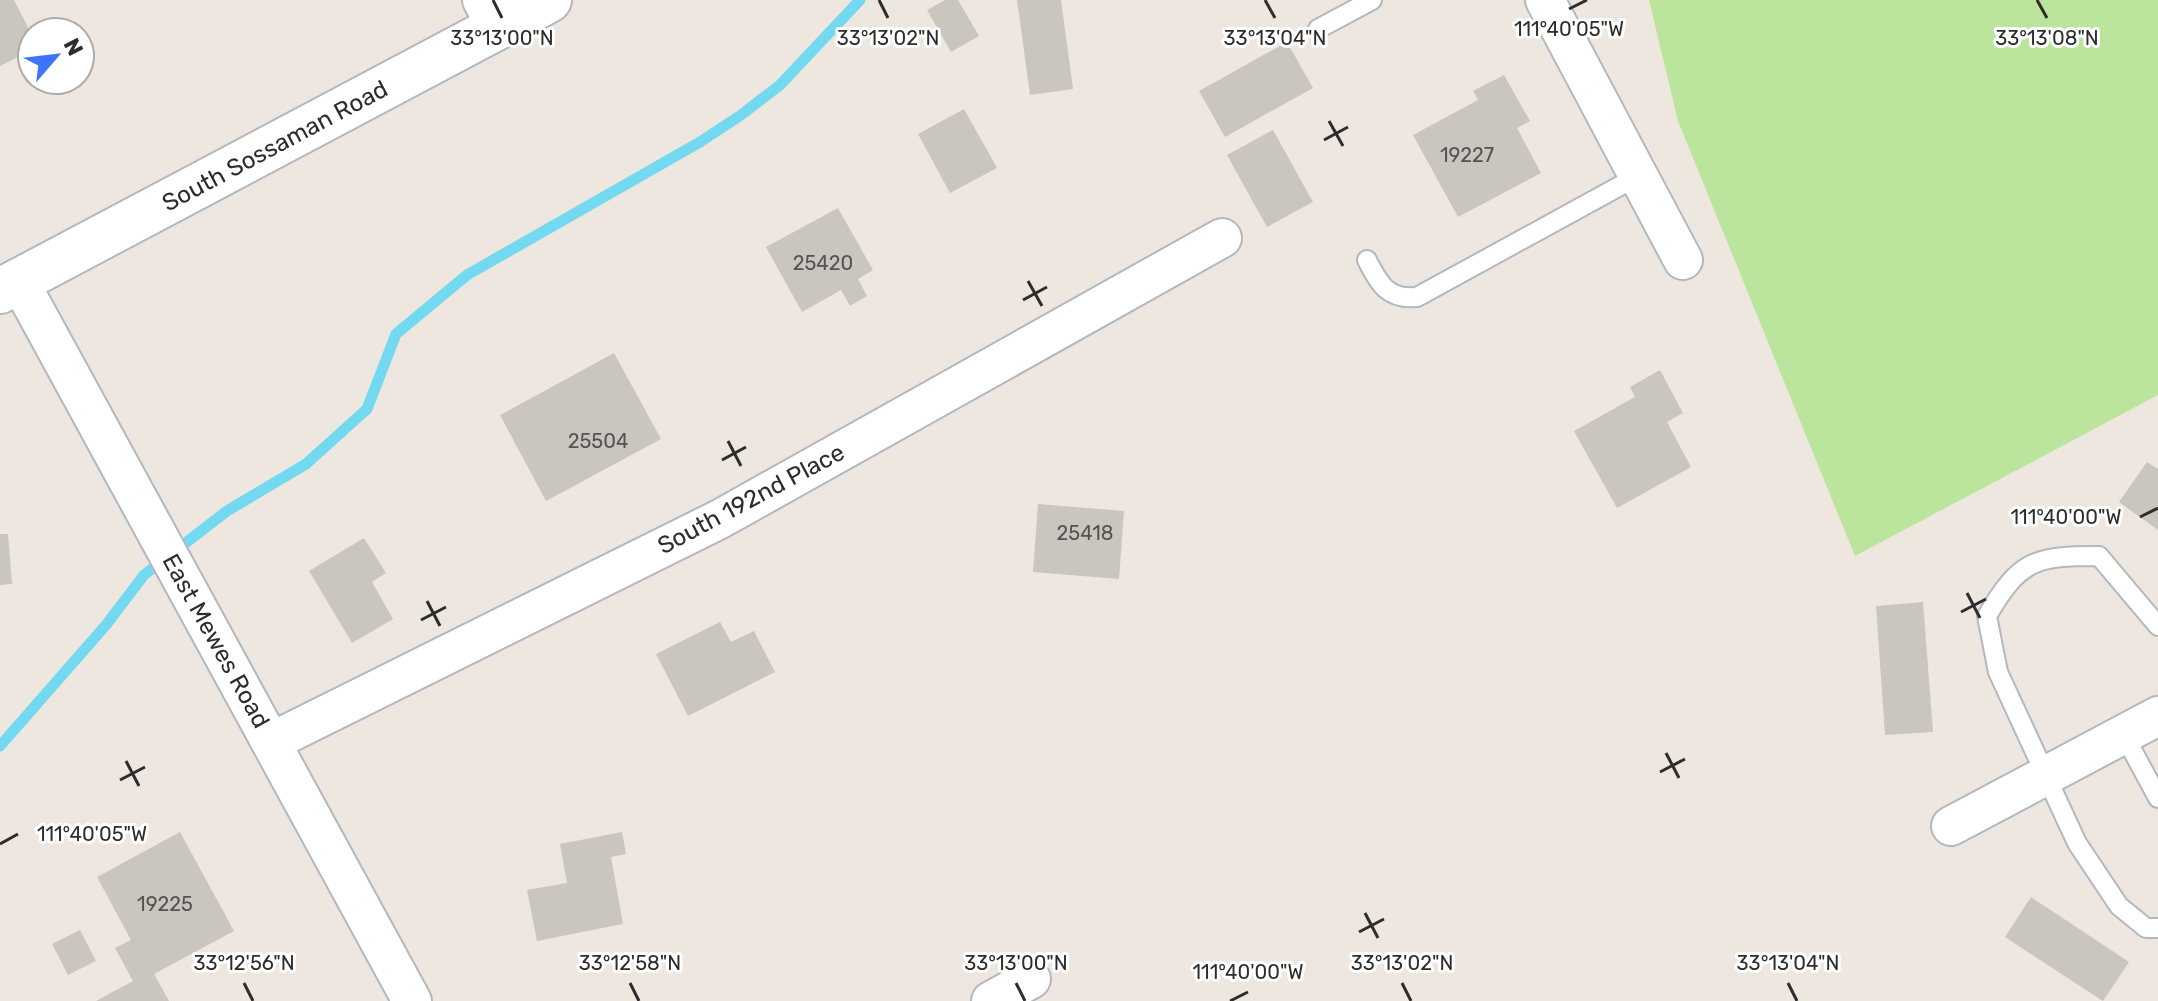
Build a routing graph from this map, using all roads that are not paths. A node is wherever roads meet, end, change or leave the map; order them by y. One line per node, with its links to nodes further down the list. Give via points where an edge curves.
1 (549, 0): 4 (main road, South Sossaman Road)
2 (1372, 0): 5 (lane)
3 (1545, 0): 6 (street)
4 (490, 14): 10 (main road, South Sossaman Road)
5 (1318, 29)
6 (1638, 176): 8 (lane, via 1417,297 1400,299 1382,289); 9 (street)
7 (1222, 238): 14 (street, South 192nd Place, via 720,519)
8 (1367, 260)
9 (1683, 260)
10 (10, 286): 14 (street, East Mewes Road)
11 (2158, 626): 15 (lane, via 2099,556 2049,556 2008,580 1987,616 1998,672)
12 (2158, 716): 13 (street)
13 (2124, 735): 15 (street); 16 (lane)
14 (271, 742): 20 (street, East Mewes Road)
15 (2046, 777): 17 (street); 18 (lane, via 2077,843 2119,906 2146,928)
16 (2158, 798)
17 (1951, 826)
18 (2158, 928)
19 (1031, 979): 21 (street)
20 (412, 1001)
21 (991, 1001)

